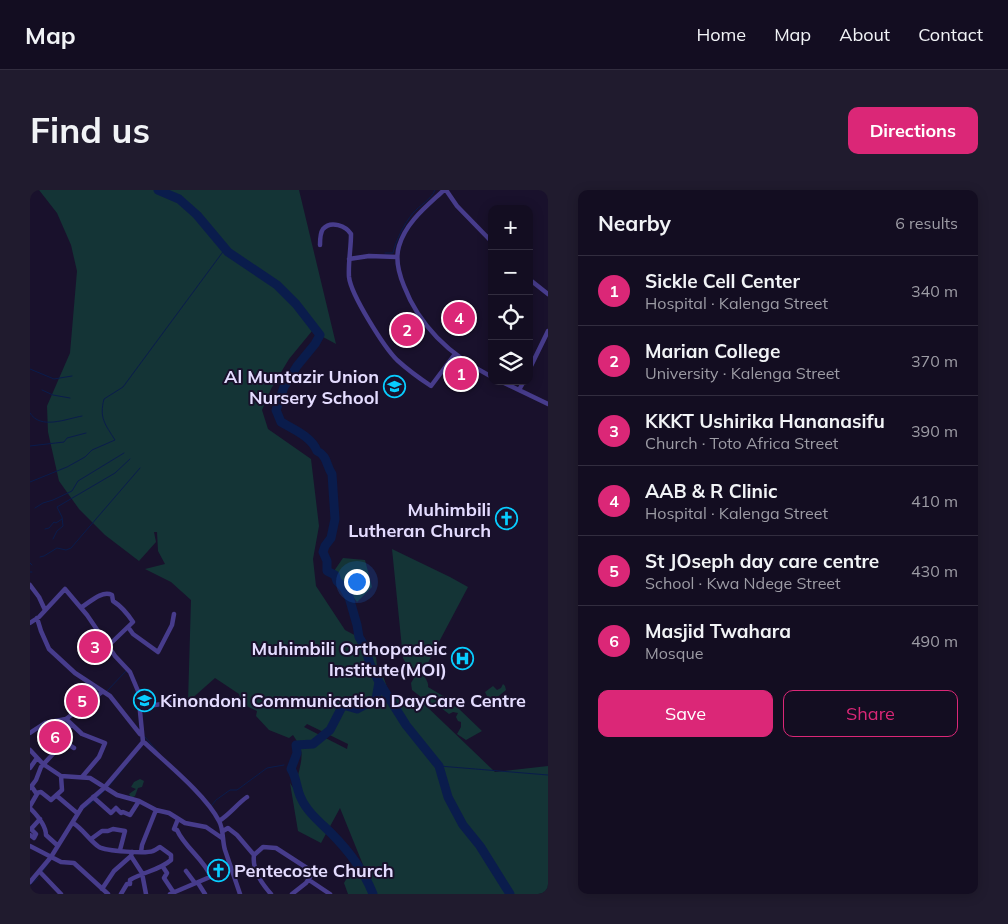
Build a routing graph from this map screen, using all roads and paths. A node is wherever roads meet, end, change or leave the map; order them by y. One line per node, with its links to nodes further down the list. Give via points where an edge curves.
1 (445, 190): 2 (street); 4 (street, via 410,224 398,247)
2 (488, 238)
3 (320, 245): 5 (street, via 324,228 344,227 351,234)
4 (398, 257): 5 (street); 9 (street, via 400,277 415,312 438,340)
5 (349, 259): 9 (street, via 352,287 370,322 396,358 431,386)
6 (533, 282): 7 (street)
7 (548, 294)
8 (548, 330): 10 (street)
9 (455, 354): 11 (street)
10 (533, 362)
11 (488, 375)
12 (508, 385): 14 (street)
13 (522, 385): 14 (street)
14 (519, 390): 15 (street)
15 (548, 404)
16 (30, 585): 18 (street)
17 (82, 607): 18 (street, via 65,589); 22 (street, via 102,594 111,594 113,601 133,622); 23 (street)
18 (45, 610): 20 (street)
19 (174, 614): 22 (street, via 158,652)
20 (37, 618): 21 (street); 24 (street, via 49,648 75,673)
21 (30, 623)
22 (128, 627): 23 (street)
23 (108, 646): 26 (street, via 130,672)
24 (102, 692): 27 (street); 31 (street, via 110,696 139,731)
25 (177, 702): 26 (street)
26 (140, 707): 31 (street)
27 (66, 719): 28 (street); 29 (street, via 45,723)
28 (71, 725): 30 (street); 38 (street, via 90,738 106,743)
29 (30, 733)
30 (63, 741): 32 (street); 35 (street)
31 (143, 742): 40 (street); 51 (street, via 200,796)
32 (74, 748)
33 (30, 750): 34 (street)
34 (37, 758): 35 (street); 36 (street)
35 (43, 764): 37 (street); 39 (street)
36 (30, 768)
37 (61, 776): 38 (street); 42 (street, via 63,786)
38 (82, 777): 40 (street, via 90,778)
39 (31, 787): 41 (street)
40 (104, 788): 43 (street); 45 (street)
41 (37, 794): 42 (street, via 41,792 51,800); 46 (street)
42 (57, 796): 48 (street)
43 (93, 797): 45 (street, via 111,813 116,808 130,815); 48 (street)
44 (247, 797): 51 (street)
45 (139, 801): 47 (street)
46 (30, 807): 49 (street)
47 (156, 810): 50 (street); 60 (street)
48 (77, 814): 52 (street)
49 (40, 819): 54 (street, via 31,829 36,834 34,838); 57 (street, via 46,835)
50 (178, 819): 55 (street, via 206,827); 69 (street, via 174,829)
51 (219, 821): 53 (street)
52 (73, 823): 56 (street); 57 (street)
53 (223, 831): 55 (street); 62 (street, via 228,828)
54 (30, 835)
55 (222, 838): 65 (street)
56 (91, 839): 59 (street, via 107,851); 59 (street, via 102,830 125,831)
57 (57, 845): 63 (street)
58 (30, 846): 63 (street)
59 (120, 850): 61 (street)
60 (142, 852): 61 (street); 64 (street, via 160,847 165,849 172,857)
61 (131, 854): 68 (street); 74 (street)
62 (254, 855): 70 (street, via 262,847 276,848 310,870); 76 (street, via 257,874)
63 (51, 857): 67 (street); 74 (street, via 74,863)
64 (163, 867): 68 (street); 75 (street, via 167,873 164,878)
65 (232, 868): 69 (street); 83 (street)
66 (186, 871): 72 (street)
67 (40, 872): 71 (street); 77 (street)
68 (142, 873): 79 (street, via 130,880); 80 (street)
69 (211, 877): 72 (street)
70 (309, 880): 84 (street); 85 (street)
71 (30, 882)
72 (196, 883): 73 (street); 82 (street)
73 (187, 887): 75 (street); 81 (street)
74 (102, 888): 78 (street)
75 (172, 893)
76 (269, 893)
77 (61, 894)
78 (108, 894)
79 (121, 894)
80 (146, 894)
81 (186, 894)
82 (205, 894)
83 (240, 894)
84 (292, 894)
85 (330, 894)

